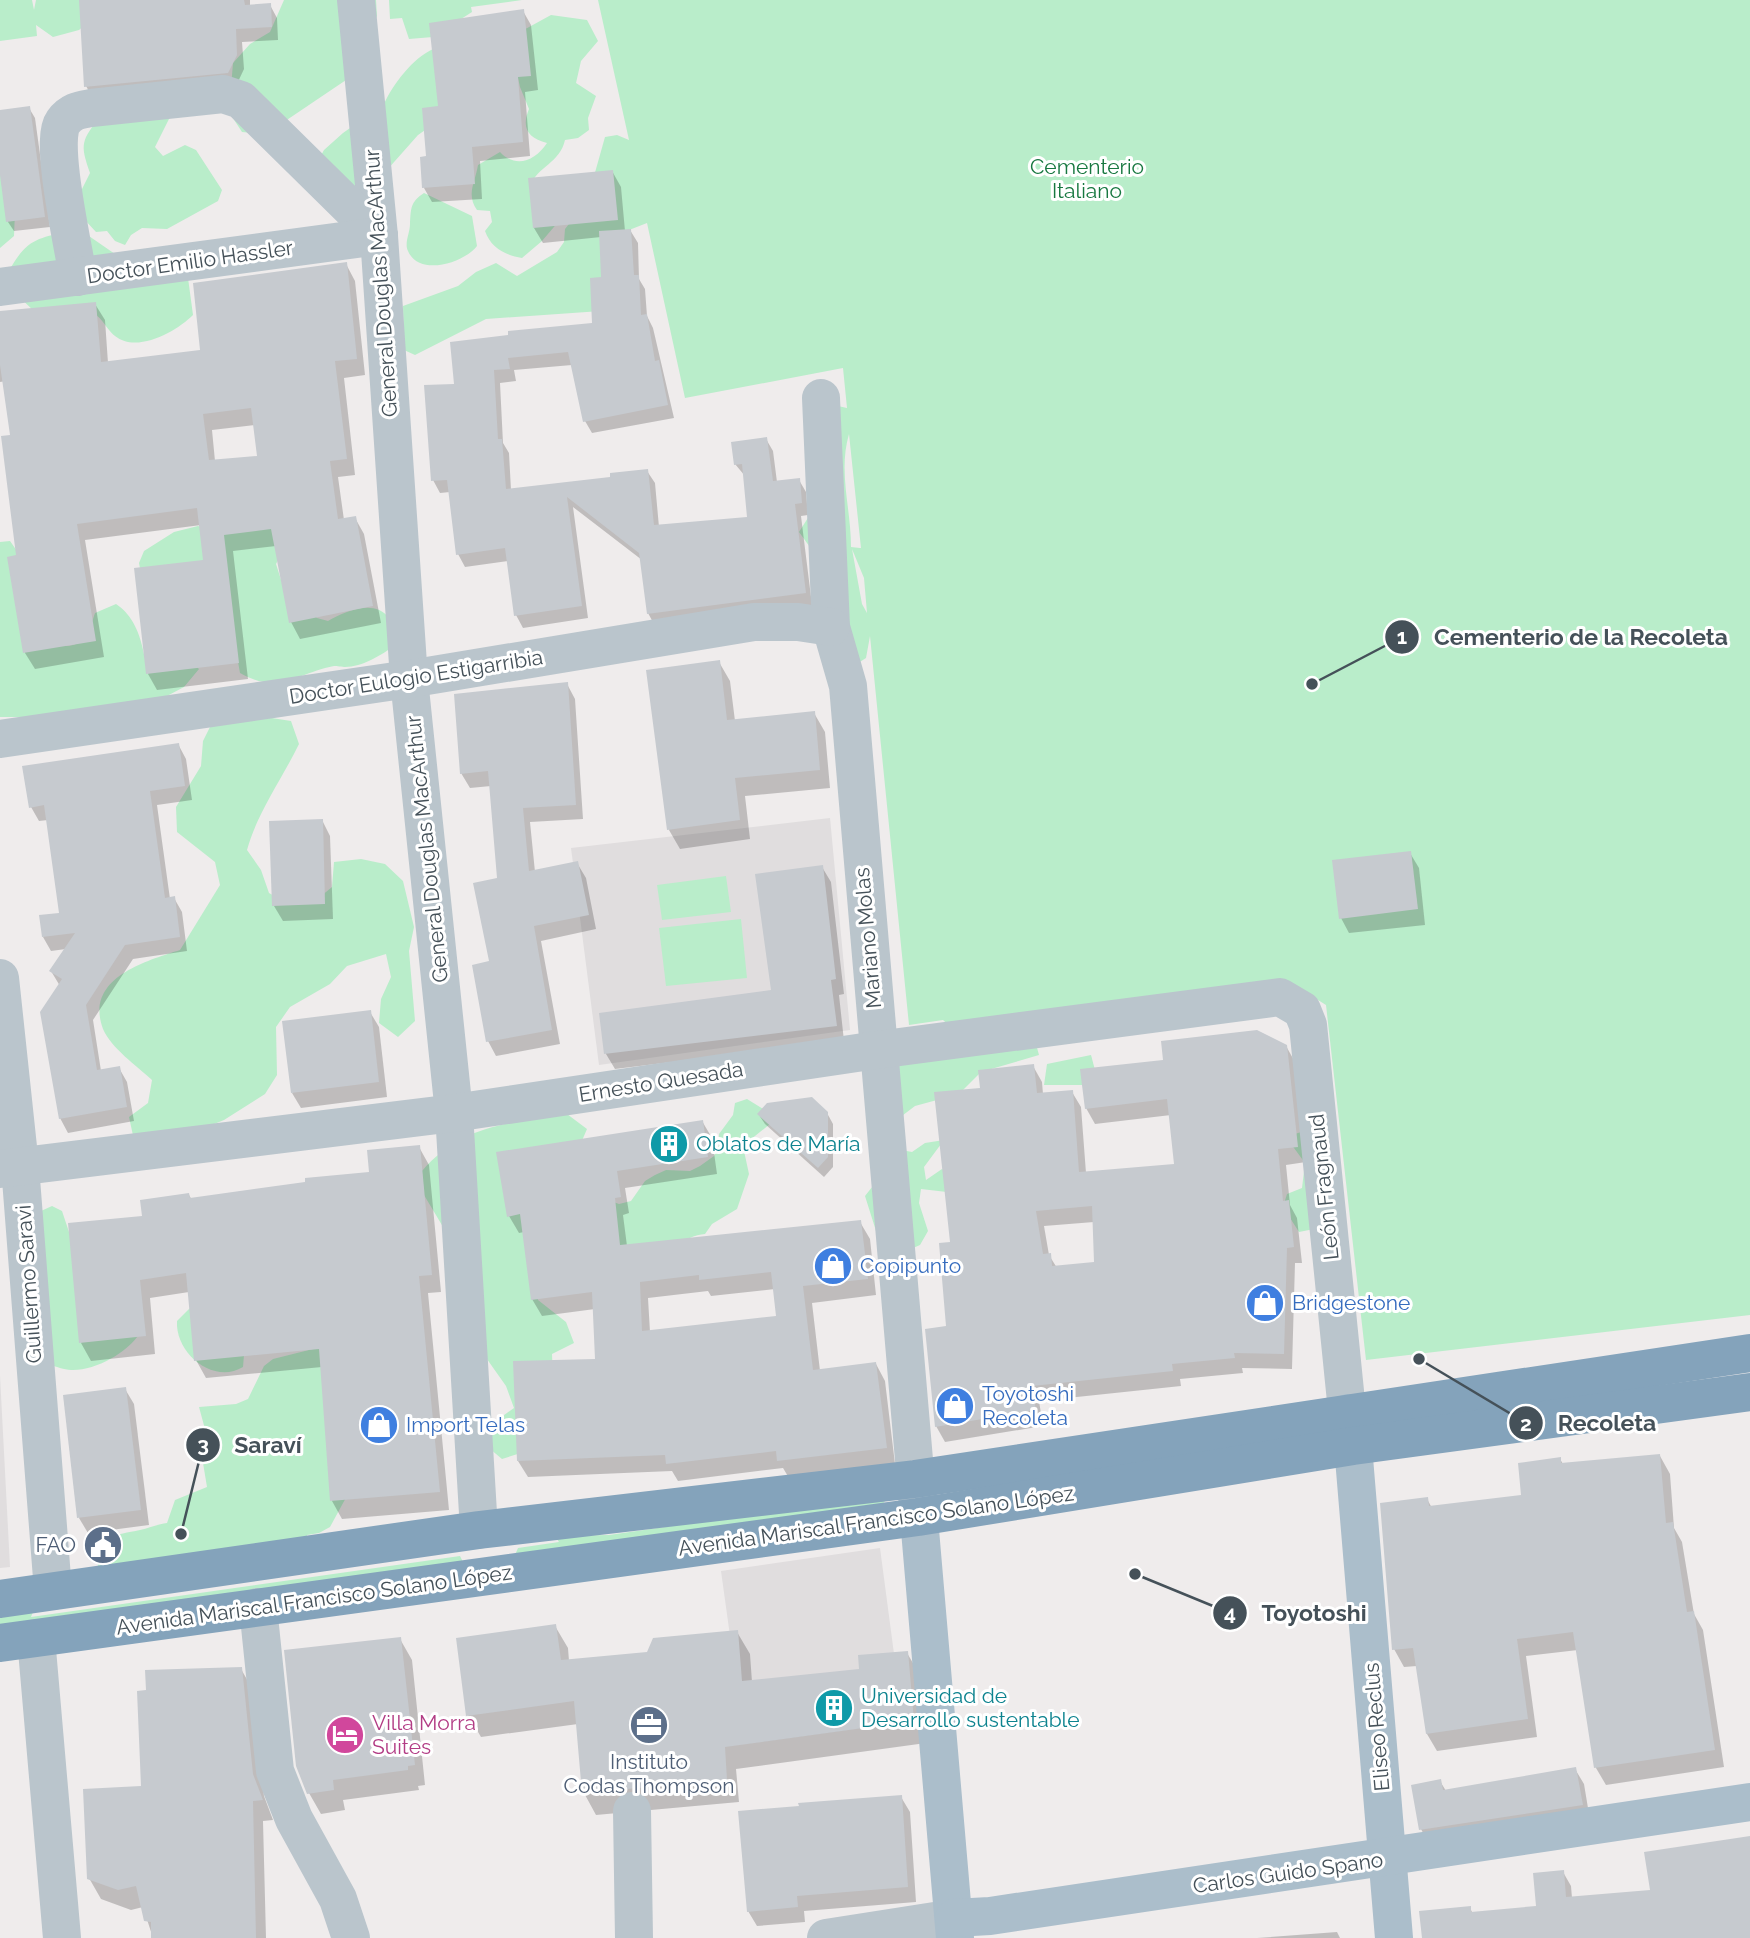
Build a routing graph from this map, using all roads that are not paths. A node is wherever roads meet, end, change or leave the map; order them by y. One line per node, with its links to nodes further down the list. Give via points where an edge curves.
1 (356, 0): 2 (street, General Douglas MacArthur)
2 (379, 236): 3 (street, Doctor Emilio Hassler); 3 (street, via 241,100 223,94 92,108 75,111 61,123 57,145); 7 (street, General Douglas MacArthur)
3 (78, 277): 4 (street, Doctor Emilio Hassler)
4 (0, 287)
5 (821, 398): 6 (street, Mariano Molas)
6 (831, 627): 7 (street, Doctor Eulogio Estigarribia, via 754,622); 11 (street, Mariano Molas, via 848,686)
7 (409, 679): 8 (street, Doctor Eulogio Estigarribia); 12 (street, General Douglas MacArthur)
8 (0, 739)
9 (0, 978): 13 (street, Guillermo Saravi)
10 (1308, 1025): 11 (street, Ernesto Quesada, via 1302,1010 1280,997); 16 (street, León Fragnaud)
11 (877, 1050): 12 (street, Ernesto Quesada); 17 (street, Mariano Molas)
12 (454, 1113): 13 (street, Ernesto Quesada); 18 (street, General Douglas MacArthur)
13 (10, 1167): 19 (street, Guillermo Saravi)
14 (1750, 1353): 16 (highway, Avenida Mariscal Francisco Solano López)
15 (1750, 1392): 16 (highway, Avenida Mariscal Francisco Solano López)
16 (1350, 1430): 17 (highway, Avenida Mariscal Francisco Solano López); 25 (main road, Eliseo Reclus)
17 (917, 1497): 18 (highway, Avenida Mariscal Francisco Solano López); 21 (highway, Avenida Mariscal Francisco Solano López); 26 (main road)
18 (479, 1530): 19 (highway, Avenida Mariscal Francisco Solano López)
19 (53, 1591): 20 (highway, Avenida Mariscal Francisco Solano López)
20 (0, 1599)
21 (258, 1607): 22 (highway, Avenida Mariscal Francisco Solano López); 28 (street, via 275,1771 294,1819 338,1899)
22 (18, 1640): 27 (street)
23 (1750, 1802): 25 (main road, Carlos Guido Spano)
24 (632, 1811): 29 (street)
25 (1389, 1858): 26 (main road, Carlos Guido Spano, via 990,1916); 31 (main road, Eliseo Reclus)
26 (954, 1928): 30 (street, Carlos Guido Spano)
27 (62, 1938)
28 (351, 1938)
29 (634, 1938)
30 (826, 1938)
31 (1394, 1938)

